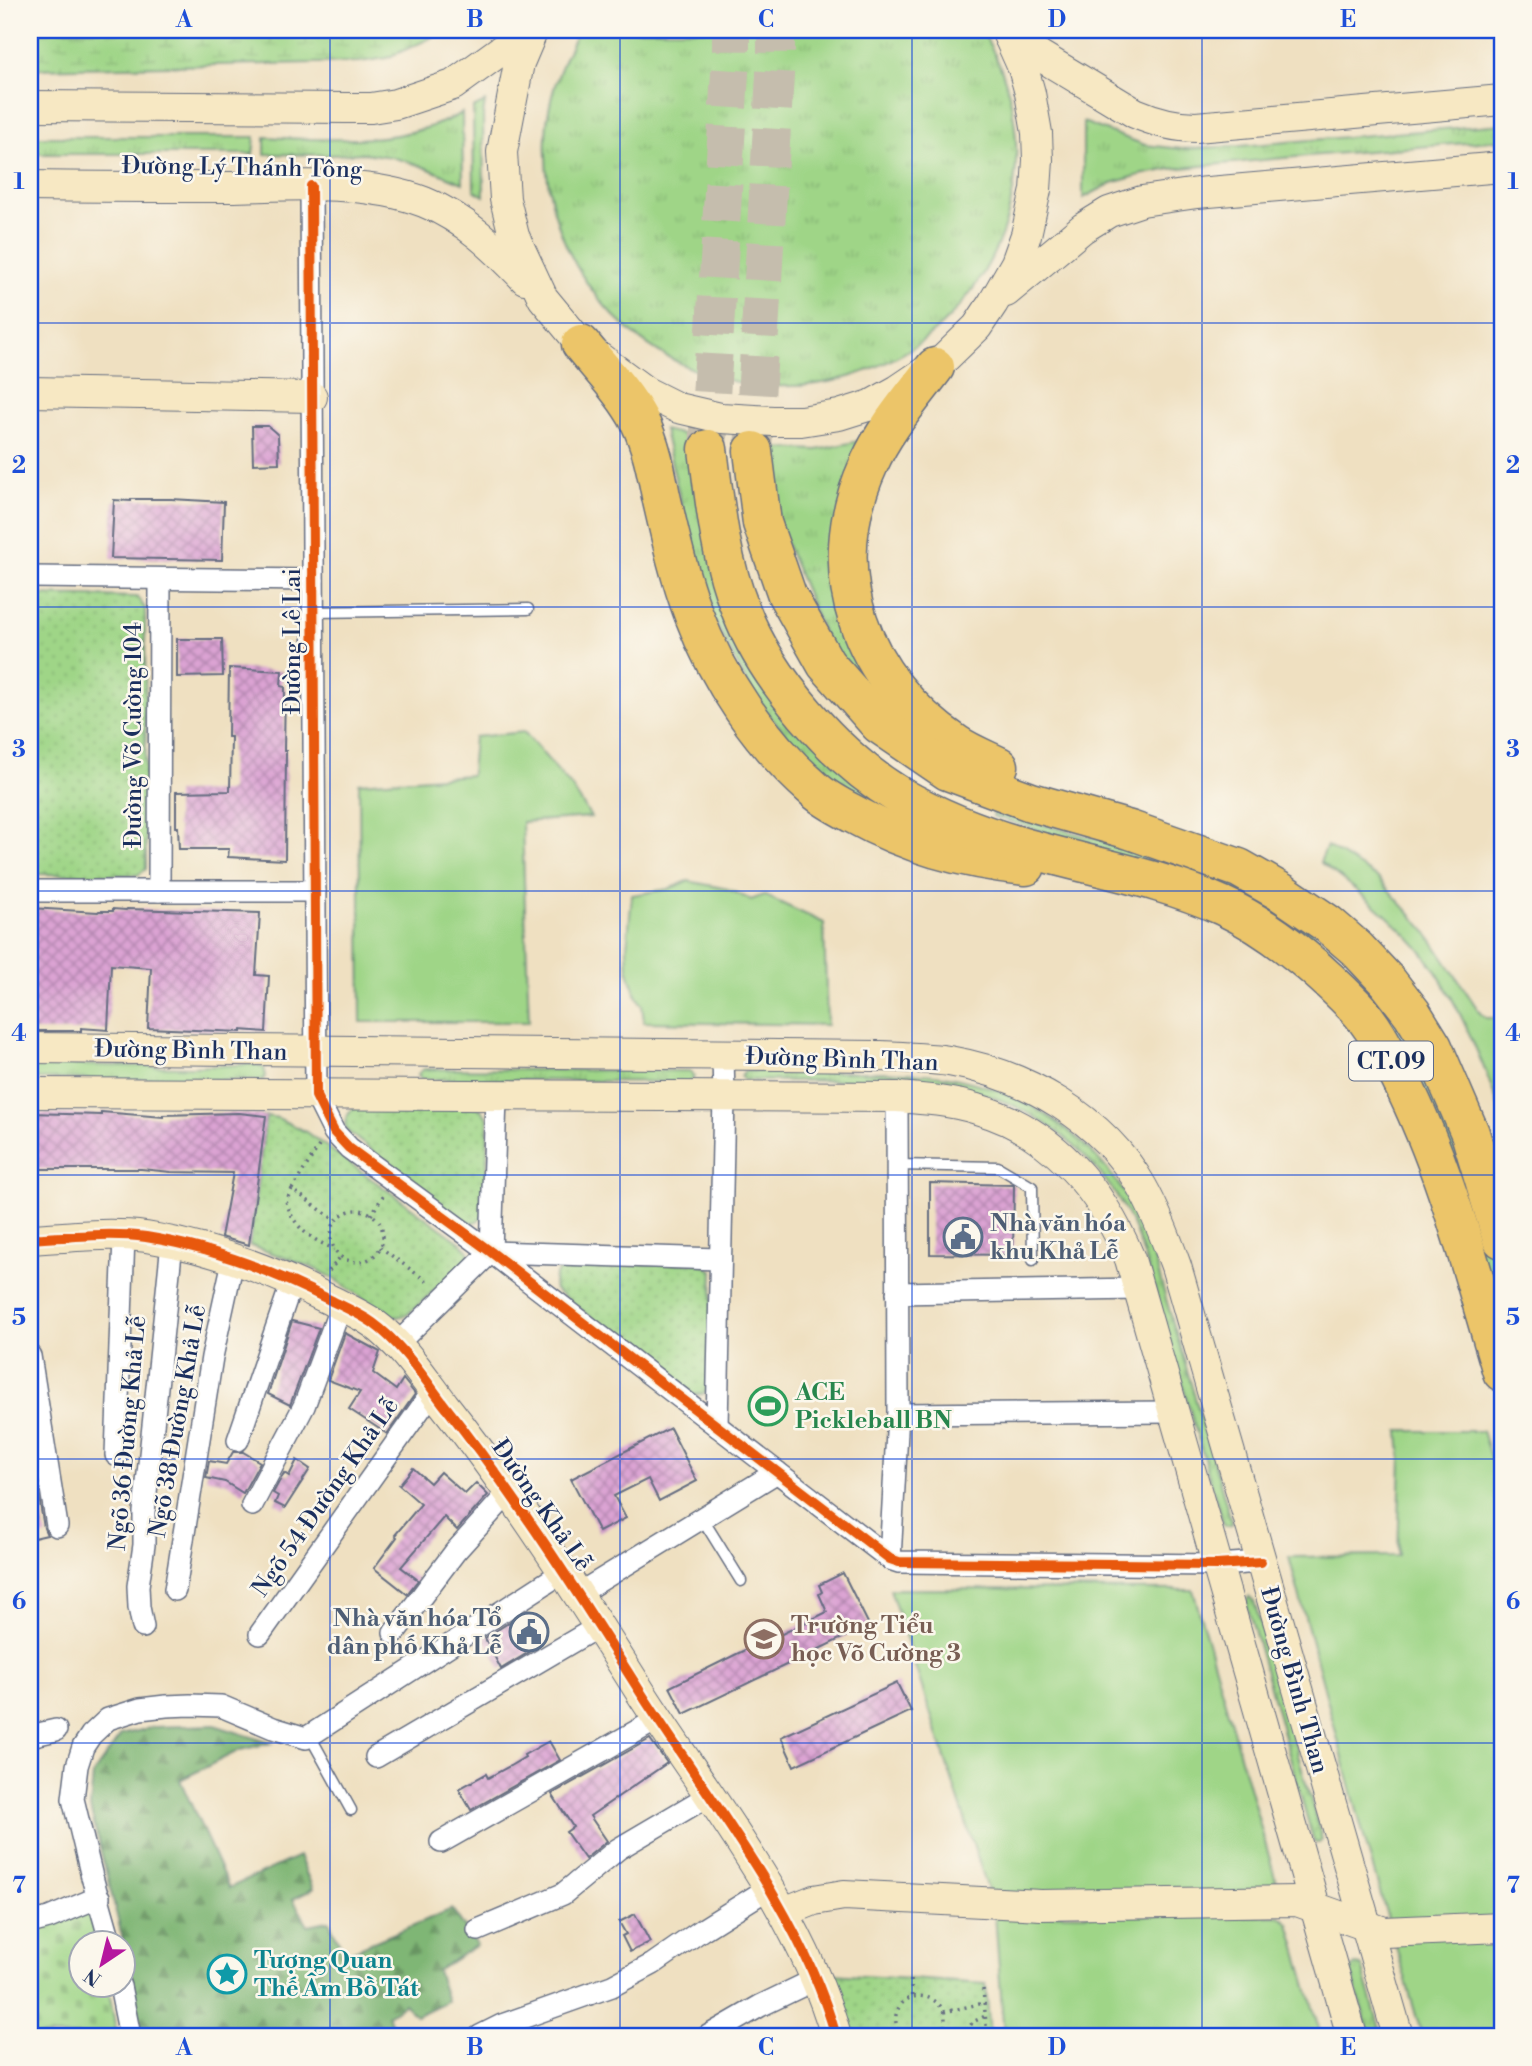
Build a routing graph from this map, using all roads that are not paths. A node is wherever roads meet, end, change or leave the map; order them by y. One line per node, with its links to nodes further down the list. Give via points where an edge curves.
1 (531, 30): 4 (main road, via 453,85 383,106); 8 (main road, via 519,63 502,152 505,199 514,236)
2 (1008, 33): 3 (main road, via 1135,113 1174,126); 9 (main road, via 1032,104 1037,178 1026,235)
3 (1502, 100)
4 (30, 106)
5 (1502, 167): 9 (main road, via 1142,201 1109,212 1083,228)
6 (30, 186): 7 (main road, Đường Lý Thánh Tông)
7 (312, 186): 8 (main road, Đường Lý Thánh Tông, via 391,191 452,215 478,233); 13 (street, Đường Lê Lai)
8 (543, 298): 10 (main road)
9 (993, 303): 11 (main road, via 977,327)
10 (581, 344): 11 (main road, via 646,392 678,408 721,418 801,421 839,415 871,405); 22 (highway, via 628,401 639,422 652,454 693,614 713,657 741,707 816,792 880,829 944,852 1008,864)
11 (935, 367): 21 (highway, via 878,446 853,510 847,551 863,638 892,684 958,746)
12 (30, 392): 13 (main road)
13 (312, 397): 18 (street, Đường Lê Lai)
14 (708, 449): 22 (highway, via 718,530 741,613 785,689 835,744 860,768 930,812 1017,845)
15 (753, 451): 21 (highway, via 762,523 787,595 826,664 879,724 948,771 1031,802)
16 (30, 577): 17 (street)
17 (160, 579): 18 (street); 24 (street, Đường Võ Cường 104)
18 (313, 580): 20 (street, Đường Lê Lai)
19 (528, 609): 20 (lane)
20 (313, 612): 25 (street, Đường Lê Lai)
21 (1130, 830): 37 (highway, CT.09, via 1240,869 1268,884 1328,924 1388,982 1433,1047 1453,1091)
22 (1129, 876): 49 (highway, CT.09, via 1177,888 1260,927 1295,951 1357,1008 1381,1040 1436,1155)
23 (30, 891): 24 (street)
24 (159, 891): 25 (street)
25 (315, 891): 27 (street, Đường Lê Lai)
26 (30, 1048): 27 (main road, Đường Bình Than)
27 (315, 1051): 28 (main road, Đường Bình Than); 30 (street, Đường Lê Lai)
28 (723, 1056): 31 (street); 62 (main road, Đường Bình Than, via 879,1056 950,1062 1030,1087 1096,1132 1140,1184 1163,1228)
29 (30, 1093): 30 (main road, Đường Bình Than)
30 (316, 1096): 32 (main road, Đường Bình Than); 39 (street, via 334,1132 349,1148)
31 (724, 1096): 32 (main road, Đường Bình Than); 33 (main road, Đường Bình Than); 40 (street)
32 (496, 1097): 39 (street)
33 (897, 1097): 34 (street); 44 (main road, Đường Bình Than, via 979,1109 1024,1129 1057,1151 1104,1205 1122,1240)
34 (897, 1165): 41 (lane, via 998,1167 1032,1187); 45 (street)
35 (124, 1236): 36 (main road, Đường Khả Lễ); 38 (main road, Đường Khả Lễ); 55 (street)
36 (30, 1239)
37 (1502, 1239)
38 (172, 1244): 42 (main road, Đường Khả Lễ); 68 (street, Ngõ 36 Đường Khả Lễ, via 138,1586)
39 (491, 1252): 40 (street); 47 (street); 53 (street)
40 (719, 1259): 53 (street)
41 (1033, 1260)
42 (233, 1261): 43 (main road, Đường Khả Lễ); 66 (street, Ngõ 38 Đường Khả Lễ, via 212,1357)
43 (292, 1282): 46 (main road, Đường Khả Lễ); 54 (street)
44 (1138, 1289): 45 (street); 51 (main road, Đường Bình Than)
45 (897, 1293): 52 (street)
46 (341, 1306): 47 (main road, Đường Khả Lễ, via 373,1323); 58 (street, via 304,1406)
47 (397, 1345): 50 (main road, Đường Khả Lễ)
48 (30, 1356): 60 (street)
49 (1502, 1372)
50 (433, 1391): 57 (main road, Đường Khả Lễ); 70 (street, Ngõ 54 Đường Khả Lễ)
51 (1172, 1412): 52 (street); 63 (main road, Đường Bình Than)
52 (898, 1414): 61 (street)
53 (717, 1426): 56 (street)
54 (238, 1440)
55 (116, 1455)
56 (777, 1472): 59 (street); 61 (street)
57 (509, 1492): 65 (main road, Đường Khả Lễ); 69 (street, via 455,1552)
58 (252, 1506)
59 (702, 1518): 64 (lane); 65 (street)
60 (57, 1526)
61 (890, 1559): 63 (street)
62 (1261, 1562): 63 (street); 83 (main road, Đường Bình Than)
63 (1217, 1565): 81 (main road, Đường Bình Than)
64 (741, 1581)
65 (571, 1583): 67 (main road, Đường Khả Lễ); 73 (street)
66 (175, 1590)
67 (599, 1626): 71 (main road, Đường Khả Lễ); 75 (street)
68 (143, 1627)
69 (394, 1633)
70 (260, 1634)
71 (658, 1719): 76 (main road, Đường Khả Lễ); 78 (street)
72 (57, 1730): 74 (street)
73 (310, 1735): 77 (lane); 79 (street, via 300,1737 221,1706 166,1706 108,1719 83,1746 74,1799)
74 (30, 1736)
75 (376, 1757)
76 (708, 1796): 80 (main road, Đường Khả Lễ); 86 (street, via 618,1849 563,1894)
77 (351, 1810)
78 (441, 1842)
79 (99, 1897): 82 (street); 85 (street)
80 (776, 1900): 81 (main road, via 844,1895 1041,1905 1297,1901); 87 (main road, Đường Khả Lễ); 90 (street, via 702,1930 612,1986)
81 (1314, 1905): 83 (main road); 93 (main road, Đường Bình Than)
82 (30, 1923)
83 (1366, 1926): 84 (main road, via 1384,1932); 94 (main road, Đường Bình Than)
84 (1502, 1927)
85 (107, 1930)
86 (478, 1930)
87 (816, 1979): 91 (street); 92 (main road, Đường Khả Lễ)
88 (123, 2000): 89 (street)
89 (130, 2036)
90 (480, 2036)
91 (708, 2036)
92 (836, 2036)
93 (1352, 2036)
94 (1398, 2036)

